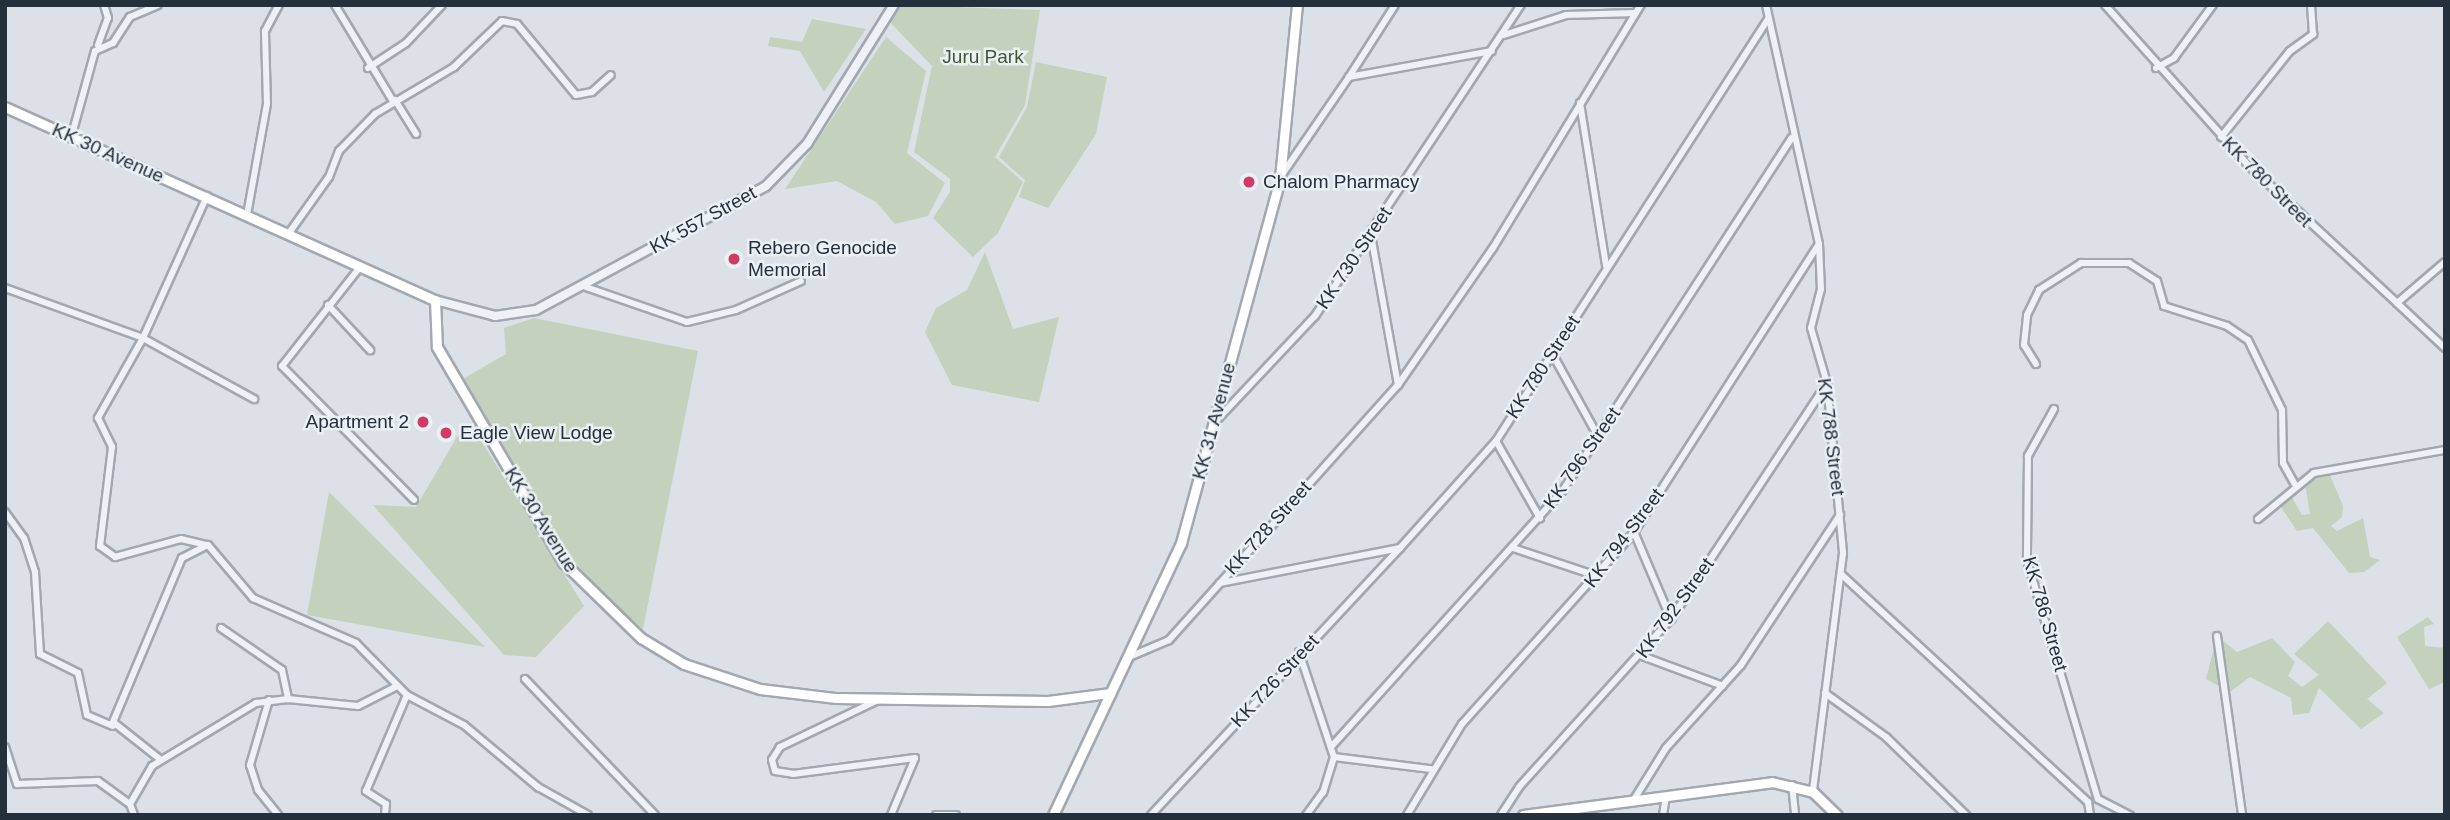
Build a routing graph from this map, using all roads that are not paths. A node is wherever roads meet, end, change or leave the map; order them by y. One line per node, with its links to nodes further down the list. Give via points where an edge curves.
1 (104, 5): 18 (street, via 108,18)
2 (158, 5): 18 (street, via 131,17 113,43)
3 (279, 5): 33 (street, via 265,31 267,104)
4 (335, 5): 20 (street)
5 (442, 5): 20 (street, via 406,43)
6 (894, 5): 41 (street, KK 557 Street, via 782,172)
7 (1297, 5): 31 (main road, KK 31 Avenue)
8 (1395, 5): 23 (street)
9 (1521, 5): 17 (street, KK 730 Street)
10 (1641, 5): 15 (street, KK 728 Street)
11 (2105, 5): 21 (street, KK 780 Street)
12 (2213, 5): 21 (street, via 2174,58)
13 (2311, 5): 28 (street, via 2313,34 2290,51)
14 (1767, 6): 16 (street, KK 788 Street)
15 (1635, 13): 17 (street, via 1566,15); 25 (street, KK 728 Street)
16 (1769, 19): 30 (street, KK 788 Street); 38 (street, KK 780 Street)
17 (1502, 36): 19 (street, KK 730 Street)
18 (98, 46): 29 (street)
19 (1492, 51): 23 (street); 35 (street, KK 730 Street)
20 (368, 68): 24 (street)
21 (2156, 68): 28 (street, KK 780 Street)
22 (611, 75): 24 (street, via 592,92 576,95 507,19 454,67)
23 (1349, 77): 31 (street)
24 (394, 100): 27 (street); 34 (street, via 339,151 329,177)
25 (1580, 103): 38 (street); 52 (street, KK 728 Street, via 1493,248)
26 (5, 107): 29 (main road, KK 30 Avenue)
27 (416, 134)
28 (2221, 137): 44 (street, KK 780 Street)
29 (71, 138): 32 (main road, KK 30 Avenue)
30 (1792, 138): 36 (street, KK 788 Street); 56 (street, KK 796 Street)
31 (1280, 178): 55 (main road, KK 31 Avenue)
32 (207, 196): 33 (main road, KK 30 Avenue); 46 (street)
33 (247, 215): 34 (main road, KK 30 Avenue)
34 (289, 233): 39 (main road, KK 30 Avenue)
35 (1371, 235): 52 (street); 55 (street, KK 730 Street, via 1301,334)
36 (1819, 244): 51 (street, KK 788 Street, via 1821,289 1811,328); 65 (street, KK 794 Street)
37 (2445, 262): 44 (street)
38 (1606, 266): 49 (street, KK 780 Street)
39 (360, 267): 43 (main road, KK 30 Avenue); 45 (street)
40 (801, 281): 41 (street, via 694,322 643,310)
41 (583, 286): 43 (street, KK 557 Street, via 514,315 466,311)
42 (5, 288): 46 (street)
43 (435, 300): 84 (main road, KK 30 Avenue, via 433,336 443,357 563,562 598,602 673,658 724,678 797,694)
44 (2397, 303): 47 (street, KK 780 Street)
45 (328, 305): 48 (street); 60 (street, via 282,366)
46 (143, 338): 53 (street); 66 (street, via 97,422 112,447 100,547 115,557 181,539)
47 (2445, 348)
48 (370, 350)
49 (1553, 355): 56 (street); 57 (street, KK 780 Street)
50 (2036, 364): 59 (street, via 2024,345 2027,315 2039,290 2081,263 2129,263 2157,281 2164,306 2227,326 2248,340 2282,410 2283,463)
51 (1826, 383): 62 (street, KK 788 Street); 72 (street, KK 792 Street)
52 (1398, 384): 71 (street, KK 728 Street)
53 (254, 399)
54 (2054, 409): 96 (street, KK 786 Street, via 2028,456 2027,560)
55 (1214, 424): 77 (main road, KK 31 Avenue, via 1181,542)
56 (1600, 438): 63 (street, KK 796 Street)
57 (1496, 441): 63 (street); 67 (street, KK 780 Street)
58 (2445, 450): 59 (street, via 2327,469)
59 (2295, 485): 64 (street)
60 (414, 500)
61 (5, 512): 87 (street, via 24,538 35,572 40,654 78,673 87,715)
62 (1840, 515): 69 (street, KK 788 Street); 80 (street)
63 (1540, 518): 68 (street, KK 796 Street)
64 (2258, 519)
65 (1634, 532): 70 (street, KK 794 Street); 72 (street)
66 (208, 545): 79 (street, via 253,598 356,643); 87 (street, via 182,558)
67 (1400, 548): 71 (street); 75 (street, KK 726 Street)
68 (1513, 548): 70 (street); 89 (street, KK 796 Street)
69 (1842, 575): 82 (street, KK 788 Street); 98 (street)
70 (1597, 576): 92 (street, KK 794 Street, via 1462,724)
71 (1220, 583): 77 (street, KK 728 Street, via 1165,644)
72 (1671, 619): 76 (street, KK 792 Street)
73 (221, 628): 85 (street, via 282,670)
74 (2217, 636): 121 (street)
75 (1299, 652): 89 (street); 110 (street, KK 726 Street)
76 (1642, 656): 80 (street); 113 (street, KK 792 Street, via 1519,787)
77 (1129, 657): 81 (main road, KK 31 Avenue)
78 (525, 678): 106 (street)
79 (397, 686): 83 (street); 85 (street, via 358,706)
80 (1723, 686): 97 (street, via 1666,748)
81 (1110, 693): 84 (main road, KK 30 Avenue, via 1048,701); 101 (main road, KK 31 Avenue)
82 (1825, 693): 94 (street, KK 788 Street); 118 (street, via 1886,737)
83 (407, 695): 99 (street, via 485,739); 103 (street, via 366,791 386,804)
84 (886, 696): 107 (street, via 780,747 772,760 775,771 793,774 915,758)
85 (288, 699): 86 (street)
86 (270, 700): 91 (street); 102 (street, via 250,765 258,790)
87 (113, 726): 91 (street)
88 (5, 747): 100 (street, via 17,784 87,779 107,784)
89 (1331, 747): 90 (street)
90 (1334, 757): 92 (street); 111 (street, via 1323,792)
91 (161, 760): 100 (street)
92 (1431, 769): 112 (street, KK 794 Street)
93 (1792, 784): 94 (main road); 95 (main road); 116 (street)
94 (1813, 792): 117 (main road)
95 (1666, 797): 97 (main road); 115 (street)
96 (2098, 799): 98 (street); 120 (street)
97 (1633, 801): 114 (main road)
98 (2088, 802): 119 (street)
99 (564, 805): 104 (street); 105 (street)
100 (133, 812)
101 (1053, 814)
102 (278, 815)
103 (384, 815)
104 (572, 815)
105 (588, 815)
106 (655, 815)
107 (891, 815)
108 (936, 815): 109 (street)
109 (956, 815)
110 (1152, 815)
111 (1306, 815)
112 (1407, 815)
113 (1501, 815)
114 (1523, 815)
115 (1663, 815)
116 (1795, 815)
117 (1837, 815)
118 (1966, 815)
119 (2090, 815)
120 (2130, 815)
121 (2242, 815)

